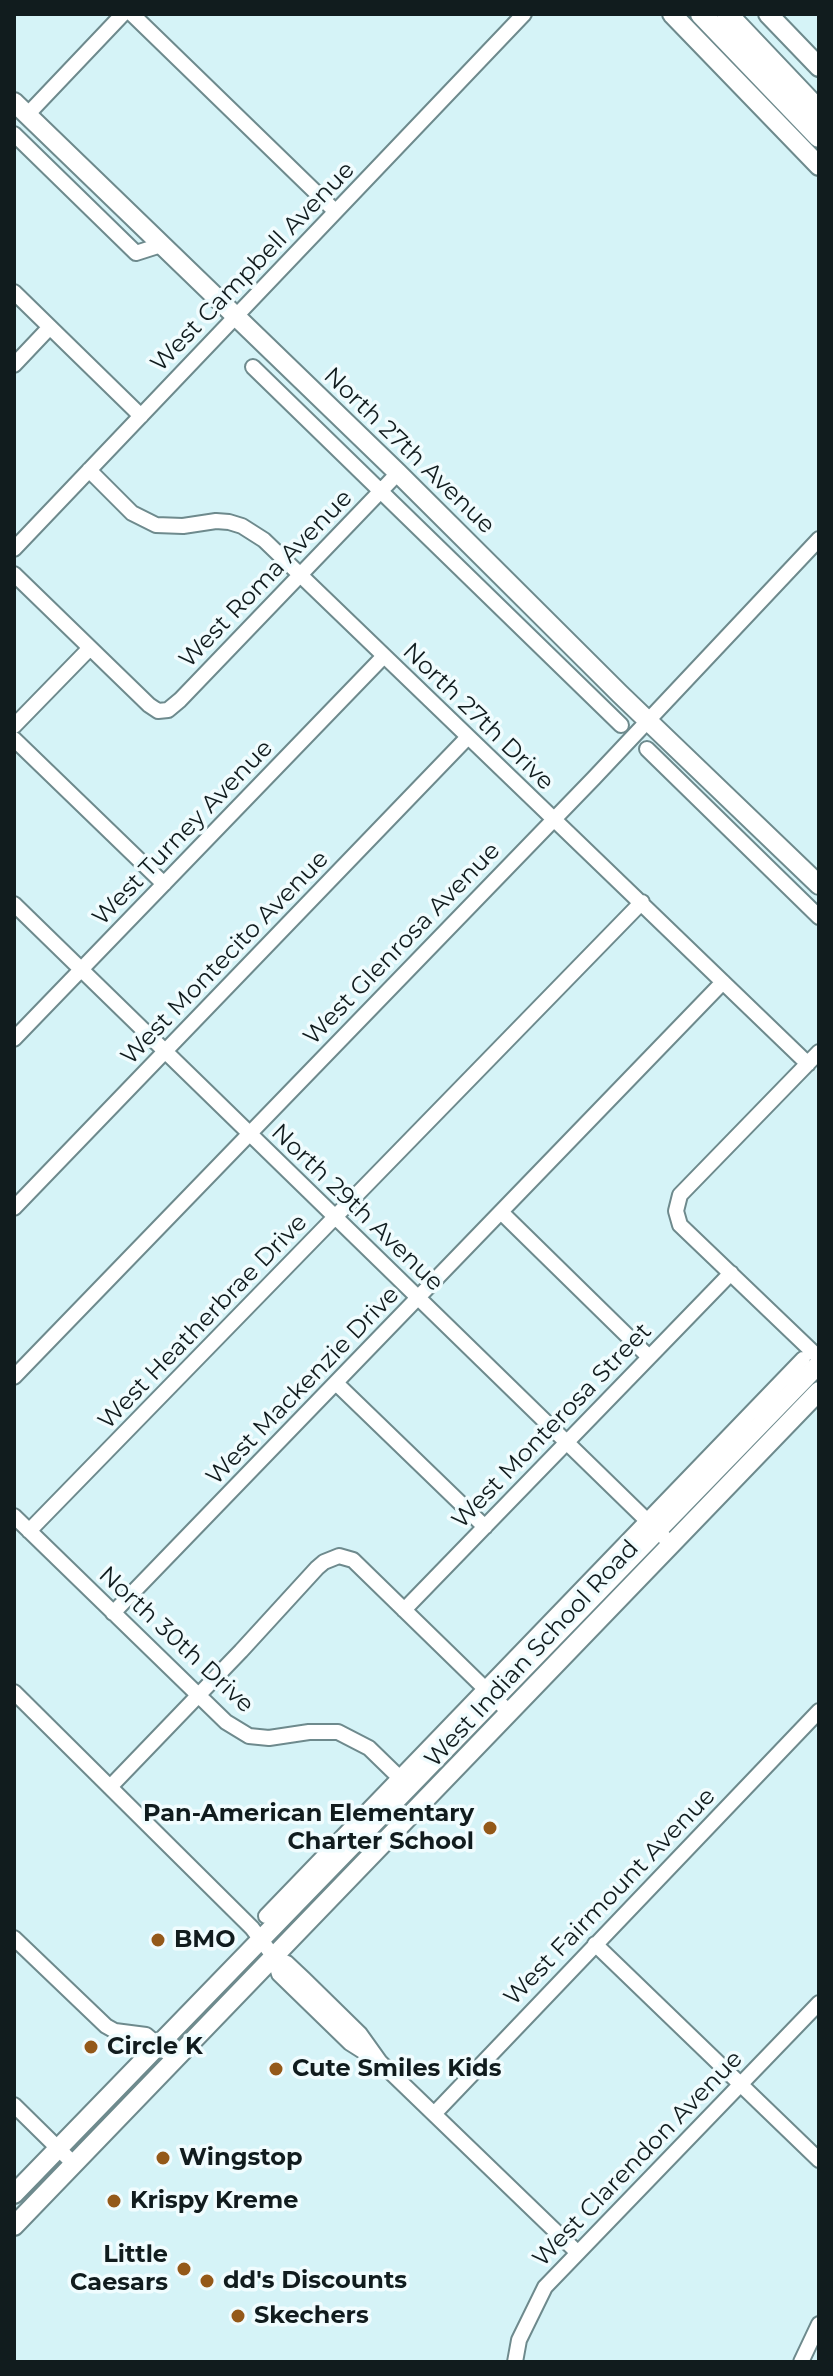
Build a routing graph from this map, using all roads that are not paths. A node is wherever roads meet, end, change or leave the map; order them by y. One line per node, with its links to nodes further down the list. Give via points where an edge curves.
1 (123, 14): 12 (street)
2 (132, 14): 18 (street)
3 (524, 14): 18 (street, West Campbell Avenue)
4 (672, 14): 17 (main road)
5 (701, 14): 16 (highway)
6 (715, 14): 14 (highway)
7 (727, 14): 13 (highway)
8 (740, 14): 11 (highway)
9 (768, 14): 10 (main road)
10 (819, 67)
11 (819, 97)
12 (21, 109): 19 (main road, North 27th Avenue)
13 (819, 111)
14 (819, 123)
15 (14, 134): 19 (street, via 136,253)
16 (819, 137)
17 (819, 166)
18 (335, 211): 21 (street, West Campbell Avenue)
19 (161, 245): 21 (main road, North 27th Avenue)
20 (14, 292): 22 (street)
21 (236, 317): 25 (street, West Campbell Avenue); 27 (main road, North 27th Avenue)
22 (50, 327): 23 (street); 25 (street)
23 (14, 365)
24 (253, 367): 28 (street, North 27th Avenue)
25 (141, 416): 26 (street, West Campbell Avenue)
26 (89, 470): 30 (street, West Campbell Avenue); 32 (street, North 27th Drive, via 143,520 167,527 216,521 242,526)
27 (398, 473): 28 (street, West Roma Avenue); 35 (main road, North 27th Avenue)
28 (381, 490): 32 (street, West Roma Avenue); 36 (street, North 27th Avenue)
29 (819, 539): 37 (street, West Glenrosa Avenue)
30 (14, 549)
31 (14, 574): 33 (street)
32 (299, 575): 33 (street, West Roma Avenue, via 180,700 163,711 149,705); 34 (street, North 27th Drive)
33 (90, 648): 39 (street)
34 (383, 657): 40 (street, North 27th Drive); 46 (street, West Turney Avenue)
35 (620, 694): 36 (street); 37 (main road, North 27th Avenue)
36 (605, 710): 38 (street, North 27th Avenue)
37 (647, 720): 43 (main road, North 27th Avenue); 45 (street, West Glenrosa Avenue)
38 (621, 725)
39 (14, 726)
40 (467, 738): 45 (street, North 27th Drive); 54 (street, West Montecito Avenue)
41 (14, 739): 46 (street)
42 (647, 749): 44 (street)
43 (678, 749): 44 (street); 47 (main road, North 27th Avenue)
44 (662, 764): 50 (street)
45 (554, 819): 48 (street, North 27th Drive); 57 (street, West Glenrosa Avenue)
46 (164, 884): 51 (street, West Turney Avenue)
47 (819, 885)
48 (642, 902): 52 (street, North 27th Drive); 60 (street, West Heatherbrae Drive)
49 (14, 904): 51 (street, North 29th Avenue)
50 (819, 917)
51 (81, 970): 53 (street, West Turney Avenue); 54 (street, North 29th Avenue)
52 (723, 982): 56 (street, North 27th Drive); 59 (street, West Mackenzie Drive)
53 (14, 1039)
54 (164, 1052): 57 (street, North 29th Avenue); 58 (street, West Montecito Avenue)
55 (819, 1052): 56 (street)
56 (808, 1064): 61 (street, via 680,1195 680,1225)
57 (248, 1133): 60 (street, North 29th Avenue); 66 (street, West Glenrosa Avenue)
58 (14, 1208)
59 (501, 1212): 62 (street, West Mackenzie Drive); 63 (street)
60 (335, 1217): 62 (street, North 29th Avenue); 72 (street, West Heatherbrae Drive)
61 (731, 1273): 63 (street, West Monterosa Street); 64 (street)
62 (418, 1298): 67 (street, West Mackenzie Drive); 69 (street, North 29th Avenue)
63 (649, 1357): 69 (street, West Monterosa Street)
64 (819, 1358)
65 (811, 1362): 73 (main road, West Indian School Road)
66 (14, 1377)
67 (336, 1383): 71 (street); 75 (street, West Mackenzie Drive)
68 (819, 1391): 73 (main road, West Indian School Road)
69 (566, 1442): 71 (street, West Monterosa Street); 73 (street, North 29th Avenue)
70 (14, 1516): 72 (street, North 30th Drive)
71 (485, 1527): 74 (street, West Monterosa Street)
72 (29, 1531): 75 (street, North 30th Drive)
73 (658, 1532): 77 (main road, West Indian School Road); 80 (main road, West Indian School Road)
74 (404, 1610): 77 (street); 78 (street, via 353,1560 339,1556 324,1562)
75 (113, 1613): 78 (street, North 30th Drive)
76 (14, 1692): 82 (street)
77 (489, 1693): 80 (street); 81 (main road, West Indian School Road)
78 (198, 1696): 81 (street, North 30th Drive, via 249,1736 338,1732 369,1748); 82 (street)
79 (819, 1711): 86 (street, West Fairmount Avenue)
80 (510, 1713): 87 (main road, West Indian School Road)
81 (404, 1782): 83 (street, West Indian School Road); 85 (main road, West Indian School Road)
82 (111, 1786): 85 (street)
83 (266, 1916)
84 (14, 1938): 89 (street, via 106,2026 146,2035)
85 (260, 1939): 87 (street); 89 (main road, West Indian School Road)
86 (595, 1944): 91 (street); 93 (street, West Fairmount Avenue)
87 (274, 1957): 90 (main road, West Indian School Road); 93 (street, via 279,1974)
88 (819, 2003): 91 (street, West Clarendon Avenue)
89 (158, 2045): 90 (street); 94 (main road, West Indian School Road)
90 (175, 2059): 96 (main road, West Indian School Road)
91 (740, 2085): 95 (street); 99 (street, West Clarendon Avenue)
92 (14, 2105): 94 (street)
93 (434, 2114): 99 (street)
94 (59, 2148): 96 (street); 97 (main road, West Indian School Road)
95 (819, 2160)
96 (74, 2164): 98 (main road, West Indian School Road)
97 (14, 2194)
98 (14, 2226)
99 (577, 2252): 101 (street, West Clarendon Avenue, via 534,2306)
100 (819, 2324): 102 (street)
101 (515, 2362)
102 (801, 2362)

